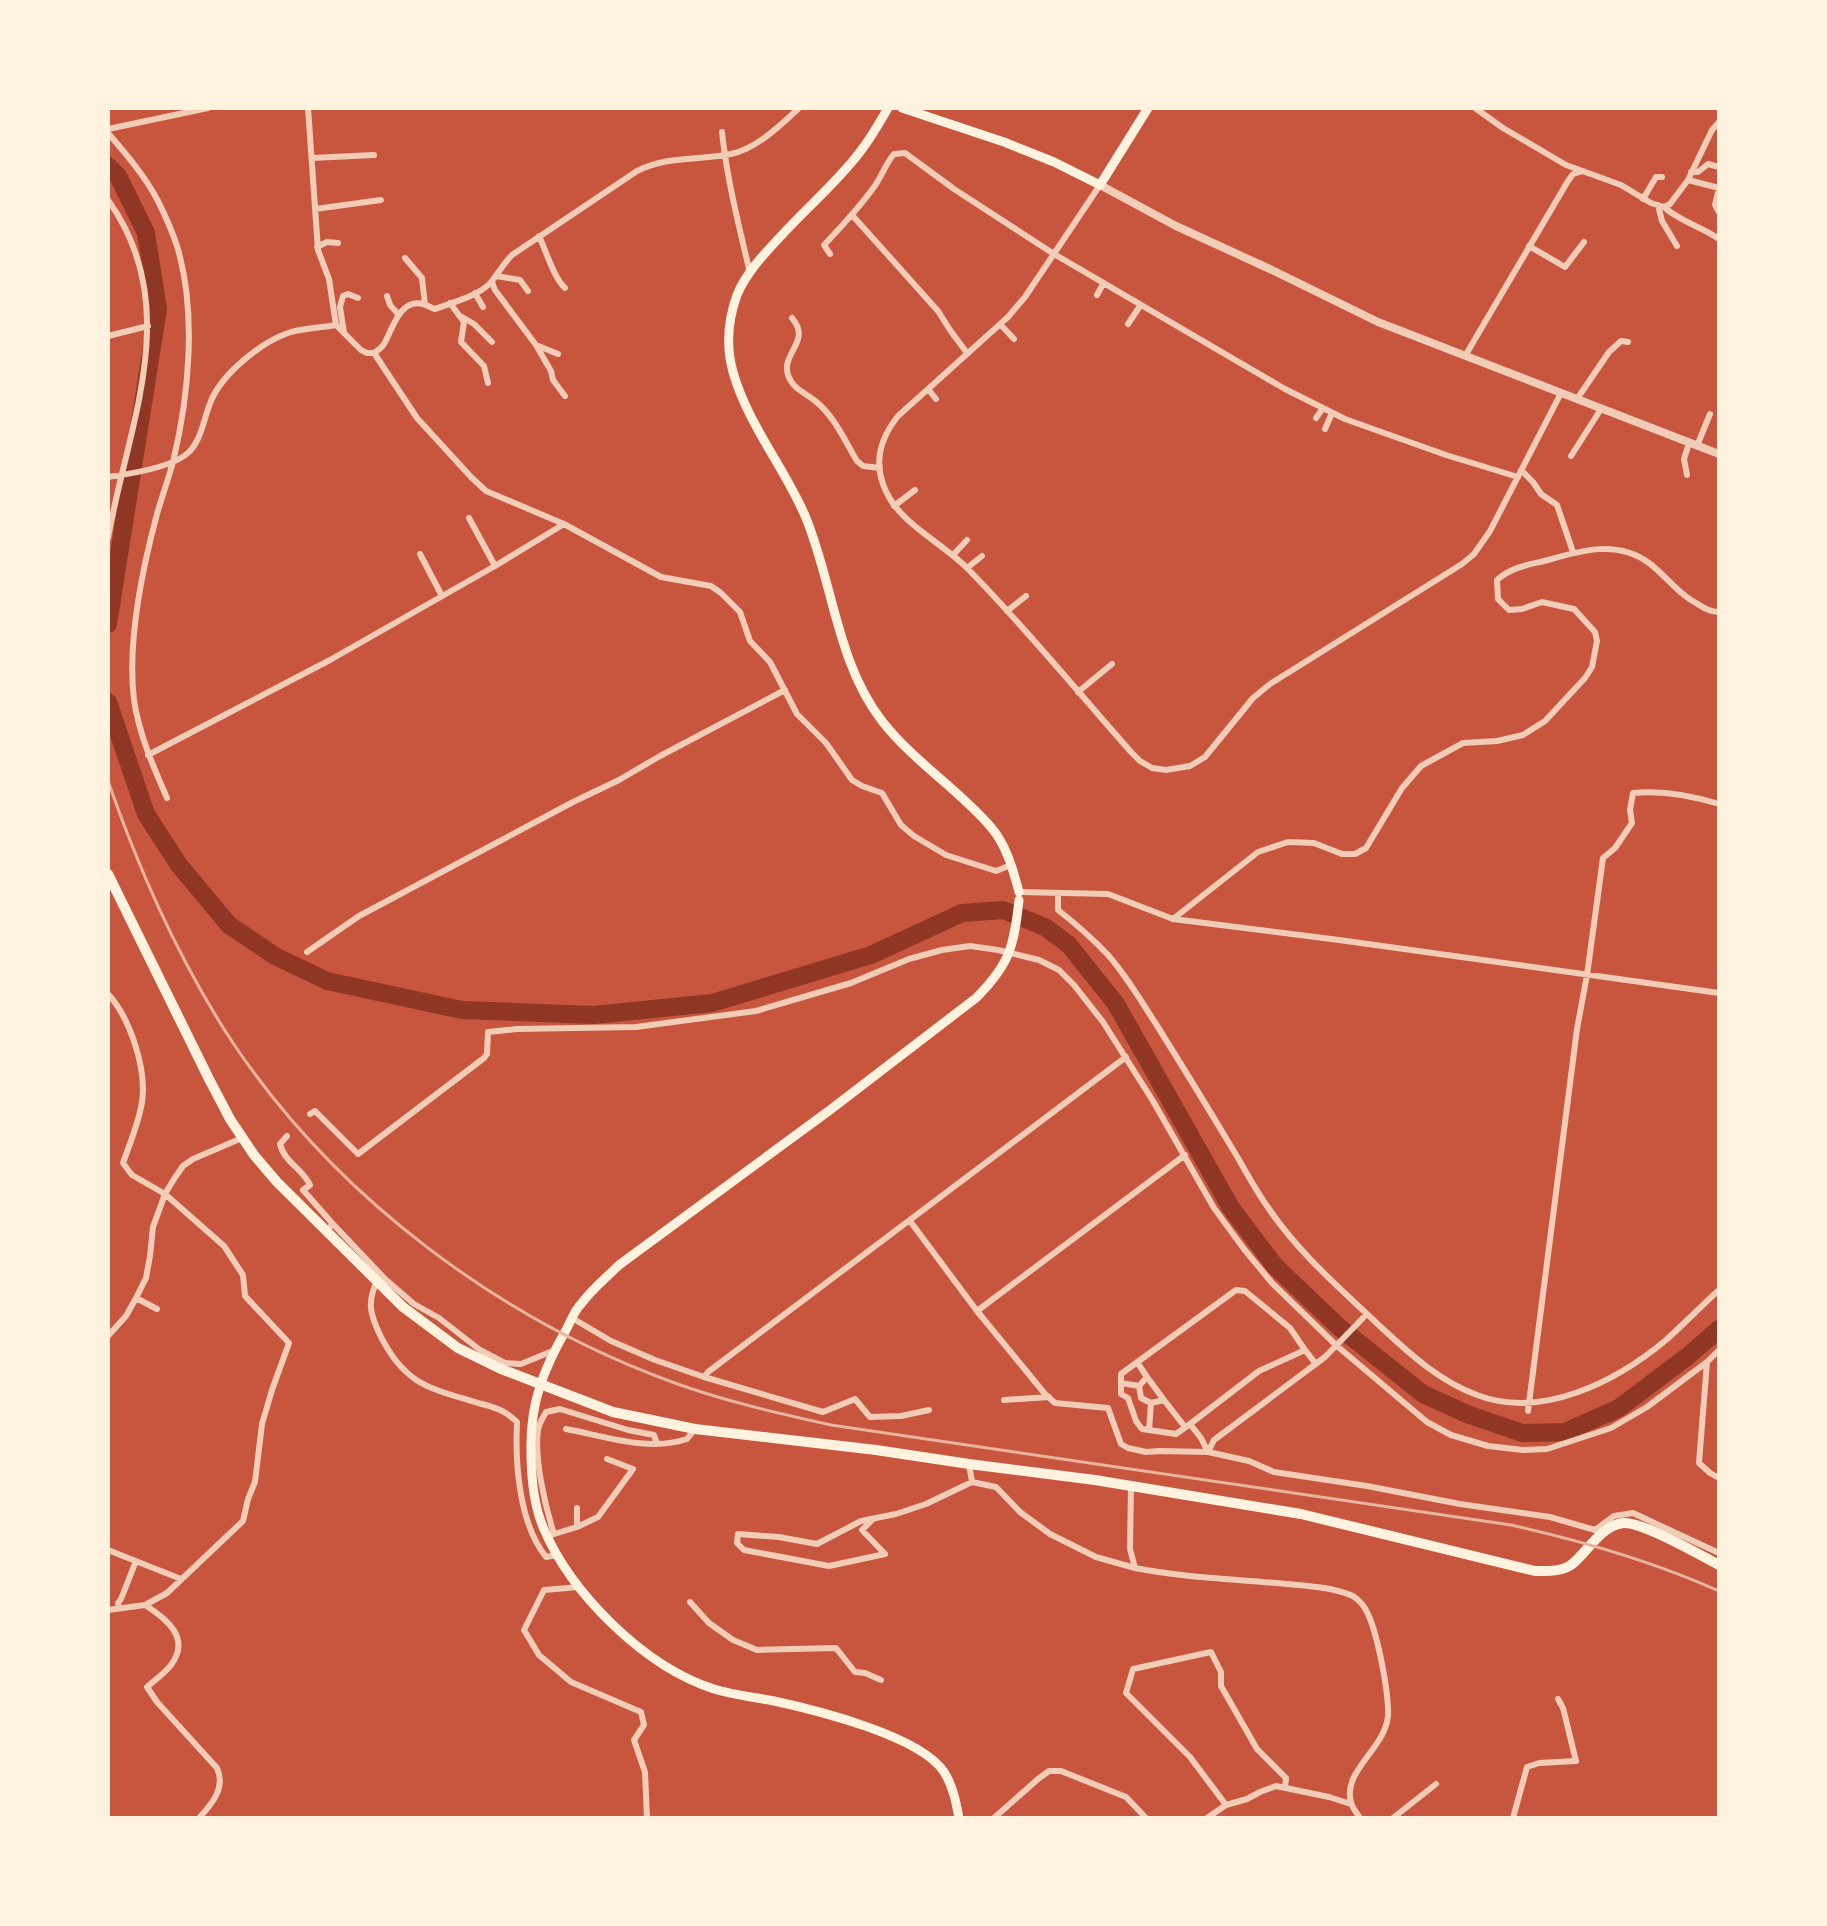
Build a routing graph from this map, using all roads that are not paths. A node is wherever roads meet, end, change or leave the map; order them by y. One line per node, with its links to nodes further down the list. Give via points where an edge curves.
1 (208, 108): 9 (street)
2 (308, 108): 13 (street)
3 (799, 108): 12 (street, via 747,149)
4 (888, 108): 36 (main road, via 851,163)
5 (902, 108): 18 (main road, via 1004,142)
6 (1148, 108): 18 (main road)
7 (1475, 108): 15 (street, via 1530,145)
8 (1718, 121): 16 (street)
9 (108, 131): 83 (street, via 157,199 177,245 185,282 186,375)
10 (722, 132): 12 (street)
11 (374, 155): 13 (street)
12 (724, 155): 26 (street, via 652,164); 36 (street)
13 (312, 158): 23 (street)
14 (1719, 167): 16 (street, via 1708,164)
15 (1583, 171): 19 (street); 30 (street, via 1573,174)
16 (1690, 176): 22 (street, via 1670,204); 24 (street, via 1719,188)
17 (1662, 177): 19 (street, via 1656,177)
18 (1100, 185): 34 (street); 67 (street, via 1378,322)
19 (1643, 199): 22 (street)
20 (381, 200): 23 (street)
21 (109, 202): 55 (street, via 141,271)
22 (1661, 206): 27 (street); 31 (street, via 1662,221)
23 (315, 209): 32 (street)
24 (1719, 212)
25 (851, 214): 33 (street, via 824,245); 34 (street, via 894,154 905,153); 65 (street, via 938,311)
26 (539, 236): 37 (street, via 512,255); 39 (street, via 556,280)
27 (1719, 239)
28 (1584, 242): 30 (street, via 1565,267)
29 (338, 243): 32 (street)
30 (1529, 246): 67 (street)
31 (1677, 246)
32 (317, 247): 54 (street, via 329,279)
33 (830, 254)
34 (1054, 254): 38 (street); 52 (street)
35 (405, 258): 46 (street, via 422,278)
36 (750, 273): 111 (main road, via 730,319 732,369 819,550 848,657 881,719 991,827)
37 (494, 279): 40 (street, via 520,280); 41 (street); 62 (street, via 495,290)
38 (1103, 284): 42 (street); 47 (street)
39 (565, 288)
40 (528, 291)
41 (475, 293): 45 (street); 48 (street)
42 (1097, 295)
43 (387, 296): 49 (street)
44 (358, 298): 56 (street, via 343,296)
45 (450, 303): 46 (street, via 435,309); 50 (street)
46 (425, 305): 49 (street, via 413,304)
47 (1140, 306): 53 (street); 57 (street)
48 (483, 307)
49 (399, 315): 64 (street)
50 (459, 315): 60 (street); 68 (street, via 464,322 461,342 484,366)
51 (792, 318): 84 (street, via 800,335 786,371 791,383 827,412 857,461)
52 (1000, 324): 59 (street); 65 (street)
53 (1128, 324)
54 (336, 325): 56 (street); 83 (street, via 288,333 265,344 225,379 196,443)
55 (148, 326): 58 (street); 86 (street)
56 (344, 333): 64 (street, via 361,350)
57 (1192, 335): 63 (street); 74 (street)
58 (108, 336)
59 (1014, 339)
60 (492, 342)
61 (1628, 342): 73 (street, via 1621,341 1609,352)
62 (536, 345): 66 (street); 71 (street)
63 (1185, 345)
64 (374, 353): 92 (street, via 417,418 486,491)
65 (967, 353): 69 (street)
66 (558, 354)
67 (1465, 356): 70 (street)
68 (488, 383)
69 (928, 389): 72 (street); 84 (street, via 888,429)
70 (1561, 393): 73 (street); 85 (street)
71 (565, 396)
72 (936, 399)
73 (1577, 399): 75 (street)
74 (1323, 408): 76 (street); 78 (street)
75 (1601, 409): 80 (street); 82 (street)
76 (1332, 413): 79 (street); 85 (street, via 1446,455)
77 (1710, 414): 80 (street)
78 (1316, 418)
79 (1325, 429)
80 (1693, 445): 81 (street); 87 (street, via 1684,459)
81 (1719, 454)
82 (1571, 456)
83 (170, 462): 86 (street); 108 (street, via 144,569 132,667 134,702)
84 (880, 468): 90 (street)
85 (1520, 473): 95 (street, via 1557,505); 107 (street, via 1474,554 1270,684 1205,757 1190,766 1166,770 1140,761)
86 (123, 475): 88 (street); 93 (street)
87 (1687, 475)
88 (108, 477)
89 (915, 490): 90 (street)
90 (894, 506): 97 (street)
91 (469, 518): 99 (street)
92 (564, 524): 99 (street); 106 (street, via 661,577 711,586 721,593 740,612 750,641 770,662)
93 (108, 538)
94 (967, 540): 97 (street)
95 (1573, 552): 104 (street, via 1620,549 1648,562 1684,596); 115 (street, via 1507,571 1497,580 1498,599 1509,610 1542,602 1574,609 1595,632 1592,667 1545,721 1523,735 1463,743 1421,766 1366,848 1355,854 1288,842 1258,852)
96 (420, 554): 101 (street)
97 (953, 555): 100 (street)
98 (982, 556): 100 (street)
99 (495, 566): 101 (street)
100 (967, 568): 103 (street)
101 (442, 596): 108 (street)
102 (1026, 596): 103 (street)
103 (1007, 611): 107 (street)
104 (1719, 612)
105 (1112, 664): 107 (street)
106 (785, 690): 111 (street, via 797,714 852,780 882,793 914,836 946,855 996,871); 117 (street, via 359,916)
107 (1078, 692)
108 (148, 755): 109 (street)
109 (167, 798)
110 (1719, 804): 118 (street, via 1688,794 1633,793 1632,823 1603,858)
111 (1011, 865): 114 (main road)
112 (108, 874): 124 (main road)
113 (1058, 893): 114 (street); 115 (street, via 1108,894); 153 (street, via 1058,910 1109,956 1139,997 1267,1207 1303,1252 1433,1371 1476,1395)
114 (1019, 900): 116 (main road)
115 (1173, 919): 118 (street)
116 (1010, 950): 121 (street, via 1059,970); 122 (street, via 942,950 851,983 720,1017 636,1027 488,1032 484,1058 358,1154 315,1111); 134 (main road, via 993,981 976,998 619,1265)
117 (307, 952)
118 (1587, 975): 119 (street); 153 (street)
119 (1719, 993)
120 (108, 994): 126 (street, via 126,1021 142,1080 142,1102 123,1163 132,1175)
121 (1126, 1057): 125 (street); 127 (street)
122 (310, 1114)
123 (287, 1136): 128 (street, via 281,1151 307,1178 310,1185 303,1190)
124 (242, 1138): 126 (street, via 183,1166); 128 (main road, via 277,1182)
125 (1185, 1155): 133 (street); 137 (street, via 1214,1208 1252,1259)
126 (165, 1194): 131 (street, via 153,1227 146,1278); 176 (street, via 224,1246 243,1275 245,1296 289,1343 262,1424 255,1482 243,1521)
127 (910, 1221): 133 (street); 144 (street)
128 (330, 1228): 129 (main road); 138 (street, via 414,1304 480,1350 505,1363 521,1364)
129 (377, 1281): 147 (main road, via 458,1348); 172 (street, via 370,1308 399,1366 419,1383 506,1411 517,1422 519,1481 528,1520 540,1550 546,1557)
130 (1719, 1290): 153 (street, via 1664,1341 1622,1370 1593,1387)
131 (136, 1298): 132 (street); 136 (street)
132 (157, 1309)
133 (977, 1311): 149 (street)
134 (572, 1318): 138 (main road); 144 (street, via 611,1341)
135 (1362, 1319): 137 (street)
136 (108, 1336)
137 (1339, 1344): 142 (street, via 1427,1422 1488,1446 1523,1450 1547,1449 1611,1428); 143 (street)
138 (555, 1350): 147 (main road)
139 (1305, 1350): 141 (street, via 1290,1328 1245,1291 1236,1290); 143 (street); 155 (street, via 1259,1371)
140 (1719, 1350): 142 (street)
141 (1137, 1362): 145 (street); 146 (street, via 1121,1374)
142 (1707, 1362): 163 (street, via 1699,1463)
143 (1316, 1364): 160 (street, via 1214,1440)
144 (704, 1377): 154 (street, via 823,1412 855,1399 870,1417)
145 (1147, 1377): 148 (street); 151 (street)
146 (1121, 1383): 148 (street); 158 (street, via 1121,1394 1128,1398 1136,1421)
147 (539, 1385): 157 (main road, via 613,1412); 169 (main road, via 530,1423 531,1473 536,1503)
148 (1139, 1386): 152 (street, via 1141,1398)
149 (1049, 1397): 150 (street); 160 (street, via 1055,1403 1108,1408 1121,1444 1128,1448)
150 (1004, 1400)
151 (1164, 1400): 152 (street); 155 (street)
152 (1151, 1403): 158 (street)
153 (1528, 1407)
154 (929, 1410)
155 (1188, 1425): 158 (street, via 1176,1434); 160 (street)
156 (566, 1429): 159 (street)
157 (695, 1429): 159 (street, via 687,1439); 162 (main road)
158 (1149, 1430)
159 (657, 1444): 169 (street, via 654,1435 560,1409 546,1412 538,1443)
160 (1208, 1452): 171 (street, via 1274,1472 1550,1517 1595,1530 1614,1516 1633,1513)
161 (607, 1459): 168 (street, via 633,1469 598,1517)
162 (969, 1464): 164 (street); 165 (main road)
163 (1719, 1478)
164 (972, 1482): 167 (street, via 926,1504); 175 (street, via 996,1487 1050,1534 1096,1557)
165 (1131, 1486): 174 (main road, via 1301,1514 1535,1571 1571,1565 1605,1532 1623,1523); 175 (street, via 1130,1549)
166 (577, 1508): 168 (street)
167 (874, 1518): 167 (street, via 862,1530 885,1554 829,1566 764,1555 737,1543 738,1534 752,1534 817,1544)
168 (577, 1527): 169 (street)
169 (550, 1535): 172 (main road)
170 (108, 1550): 173 (street)
171 (1719, 1553)
172 (557, 1555): 177 (main road)
173 (136, 1561): 176 (street); 181 (street)
174 (1719, 1565)
175 (1135, 1568): 187 (street, via 1333,1589 1357,1598 1380,1653 1388,1717 1382,1738 1349,1786)
176 (181, 1579): 180 (street)
177 (579, 1587): 190 (street, via 544,1590 524,1630 539,1655 571,1682 641,1712 644,1725 634,1740 645,1772); 191 (main road, via 635,1643 688,1679 847,1720 917,1748 943,1770)
178 (109, 1601): 181 (street)
179 (690, 1602): 183 (street, via 709,1623 757,1650 836,1648 855,1672)
180 (145, 1605): 181 (street); 189 (street, via 177,1636 170,1666 147,1687 221,1775 212,1804)
181 (118, 1606): 182 (street)
182 (108, 1610)
183 (881, 1680)
184 (1558, 1699): 197 (street, via 1576,1761 1527,1767)
185 (1436, 1784): 196 (street)
186 (1285, 1788): 187 (street); 188 (street, via 1276,1786); 188 (street, via 1286,1778 1257,1749 1221,1686 1211,1652 1133,1669 1126,1693 1190,1757)
187 (1351, 1804): 195 (street)
188 (1226, 1805): 194 (street)
189 (199, 1818)
190 (647, 1818)
191 (959, 1818)
192 (994, 1818): 193 (street, via 1049,1771 1126,1797)
193 (1146, 1818)
194 (1207, 1818)
195 (1360, 1818)
196 (1393, 1818)
197 (1513, 1818)

